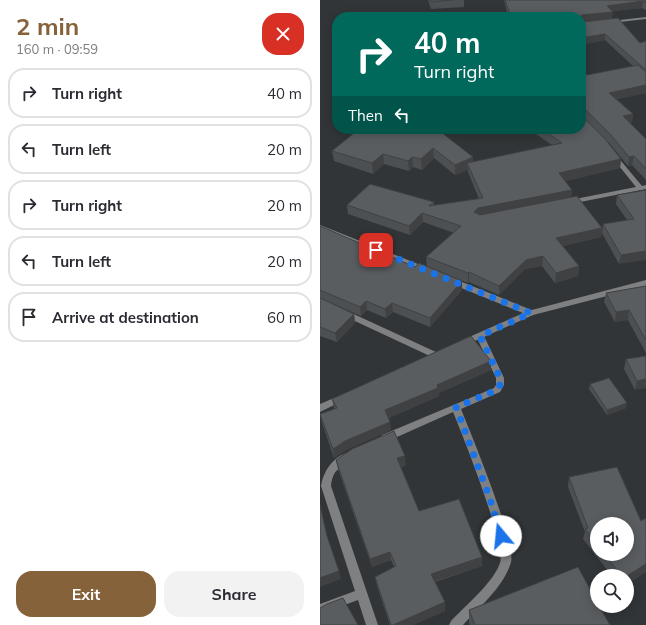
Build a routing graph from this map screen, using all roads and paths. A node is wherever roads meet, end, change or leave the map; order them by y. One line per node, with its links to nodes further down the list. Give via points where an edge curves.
1 (646, 18): 2 (street)
2 (603, 23)
3 (612, 152): 4 (street)
4 (643, 187): 5 (street)
5 (564, 204)
6 (320, 227): 9 (street)
7 (646, 283): 9 (street)
8 (334, 308): 12 (street)
9 (531, 313): 10 (street)
10 (480, 336): 11 (street); 14 (street, via 500,378 500,385 497,390)
11 (454, 347)
12 (434, 355)
13 (349, 395): 15 (street)
14 (456, 407): 16 (street); 21 (street, via 490,499 506,559 498,576)
15 (320, 408)
16 (379, 441)
17 (357, 451): 18 (street, via 334,465 327,476 326,486)
18 (361, 594): 19 (street); 20 (street)
19 (320, 609)
20 (372, 625)
21 (455, 625)

